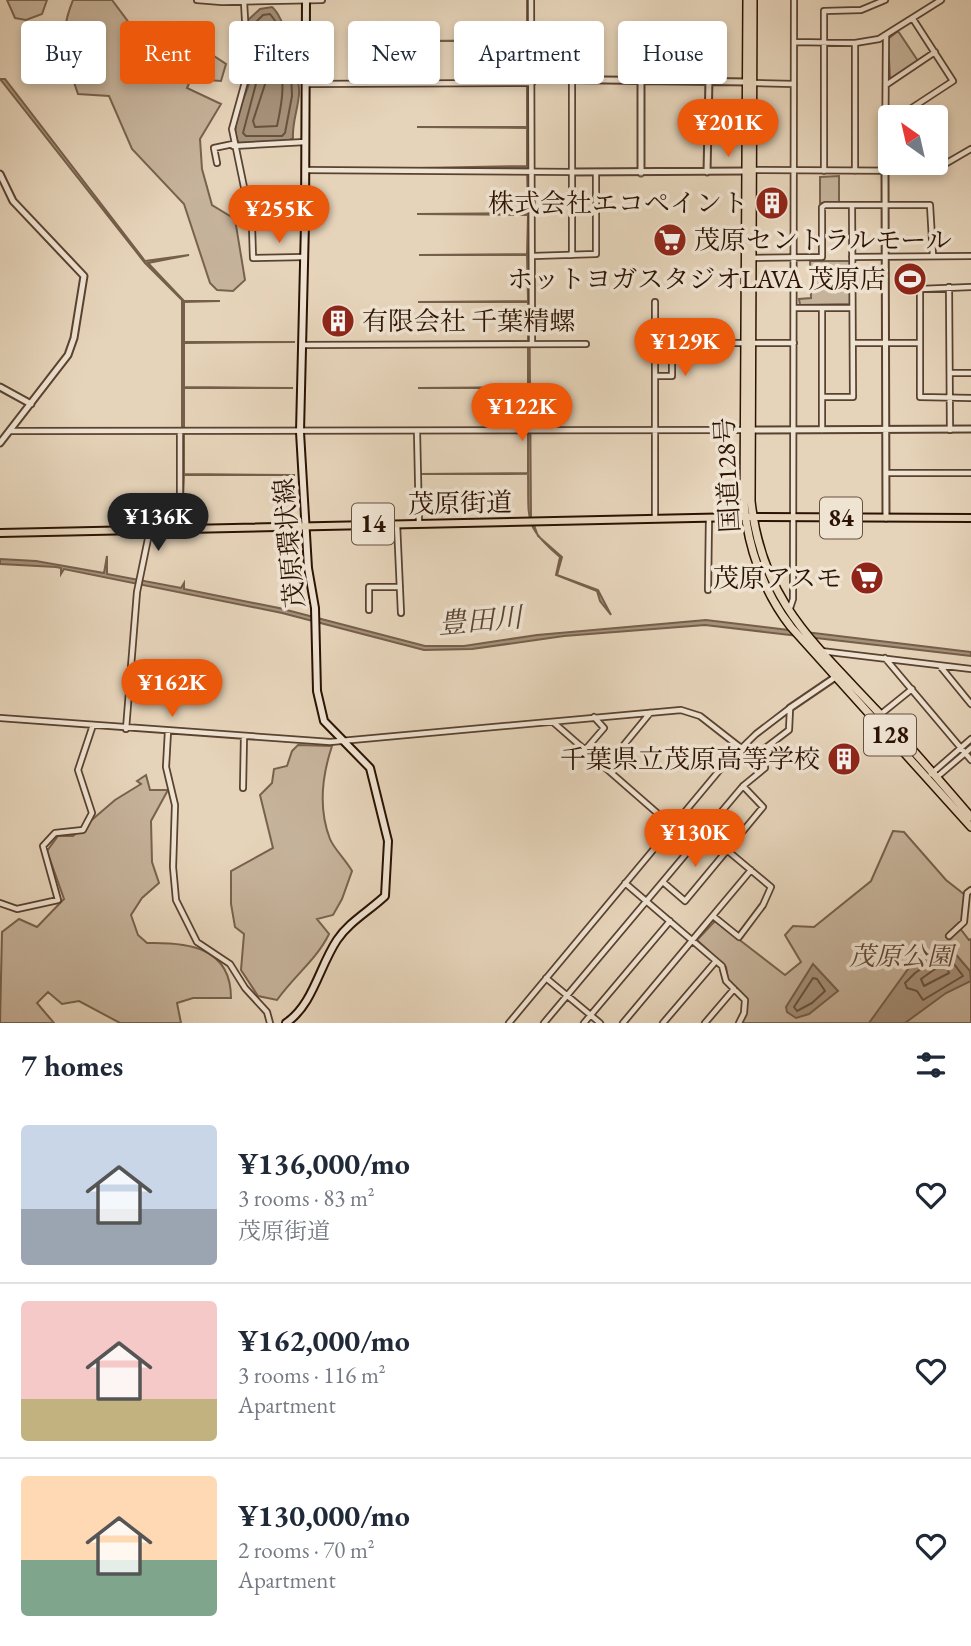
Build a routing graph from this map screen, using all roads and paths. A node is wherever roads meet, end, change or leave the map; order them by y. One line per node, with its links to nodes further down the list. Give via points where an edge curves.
1 (197, 0): 10 (street)
2 (306, 0): 3 (street); 10 (street); 12 (main road, 茂原環状線)
3 (322, 0)
4 (531, 0): 13 (street)
5 (747, 0): 21 (highway, 国道128号 / 128)
6 (753, 0): 21 (highway, 国道128号 / 128)
7 (794, 0): 16 (street)
8 (885, 0): 15 (street, via 861,10 824,11)
9 (941, 0): 11 (street)
10 (244, 2): 33 (street, via 248,71 234,114)
11 (913, 19): 14 (street); 18 (street)
12 (306, 21)
13 (531, 21)
14 (886, 36): 17 (street); 29 (street)
15 (824, 42): 16 (street); 17 (street); 41 (street)
16 (794, 43): 28 (street)
17 (855, 43): 42 (street)
18 (935, 52): 29 (street); 31 (street, via 953,81)
19 (727, 80): 21 (street)
20 (454, 82): 23 (street)
21 (749, 82): 28 (street); 40 (highway, 国道128号 / 128)
22 (306, 84): 32 (main road, 茂原環状線)
23 (334, 84)
24 (532, 84): 39 (street)
25 (572, 84): 44 (street)
26 (641, 84): 47 (street)
27 (709, 84): 46 (street)
28 (794, 84): 38 (street)
29 (886, 85): 30 (street)
30 (887, 105)
31 (916, 105)
32 (305, 142): 33 (street); 37 (main road, 茂原環状線)
33 (233, 145): 35 (street, via 214,148); 57 (street, via 252,226 253,258)
34 (971, 149): 36 (street)
35 (217, 163)
36 (948, 163)
37 (305, 170): 39 (street); 57 (main road, 茂原環状線)
38 (794, 170): 40 (street); 41 (street); 60 (street)
39 (533, 171): 44 (street); 53 (street)
40 (750, 171): 46 (street); 59 (highway, 国道128号 / 128)
41 (824, 171): 42 (street)
42 (855, 171): 43 (street)
43 (878, 171)
44 (572, 172): 45 (street); 52 (street)
45 (596, 172): 47 (street); 52 (street, via 596,254)
46 (707, 172): 47 (street)
47 (641, 173)
48 (0, 174): 85 (street, via 13,201 83,276 73,345)
49 (886, 175): 50 (street)
50 (886, 204): 51 (street); 54 (street); 55 (street, via 932,206)
51 (852, 205): 58 (street); 60 (street, via 822,207 822,257)
52 (572, 255): 53 (street)
53 (533, 256): 75 (street)
54 (886, 256): 55 (street); 58 (street); 73 (street)
55 (933, 256): 56 (street)
56 (971, 256)
57 (304, 257): 77 (main road, 茂原環状線)
58 (852, 257): 64 (street)
59 (749, 258): 60 (street); 70 (highway, 国道128号 / 128)
60 (794, 258): 65 (street)
61 (949, 287): 62 (street); 74 (street, via 920,290); 78 (street)
62 (971, 287)
63 (655, 302): 68 (street)
64 (852, 307): 66 (street); 72 (street)
65 (794, 308): 66 (street); 71 (street)
66 (822, 308): 82 (street)
67 (639, 343): 68 (street)
68 (655, 343): 69 (street); 80 (street)
69 (672, 343): 70 (street); 80 (street, via 672,376)
70 (748, 343): 71 (street); 88 (highway, 国道128号 / 128)
71 (794, 343): 89 (street)
72 (853, 343): 73 (street); 82 (street, via 853,397)
73 (886, 343): 74 (street); 91 (street)
74 (919, 343): 83 (street, via 920,397)
75 (532, 344): 76 (street); 77 (street)
76 (586, 344)
77 (301, 345): 96 (main road, 茂原環状線)
78 (950, 373): 79 (street); 83 (street)
79 (971, 373)
80 (655, 376): 87 (street)
81 (0, 387): 85 (street)
82 (822, 397): 90 (street)
83 (950, 397): 84 (street); 92 (street)
84 (971, 398)
85 (31, 404): 93 (street)
86 (971, 429): 92 (street)
87 (655, 430): 88 (street); 95 (street); 105 (street)
88 (748, 430): 89 (street); 101 (highway, 国道128号 / 128)
89 (795, 430): 90 (street); 102 (street)
90 (822, 430): 91 (street)
91 (886, 430): 92 (street); 98 (street)
92 (950, 430)
93 (10, 431): 94 (street); 97 (street)
94 (180, 431): 96 (street); 109 (street)
95 (416, 431): 96 (street); 106 (street)
96 (300, 432): 108 (main road, 茂原環状線)
97 (0, 443)
98 (886, 473): 99 (street); 103 (street)
99 (971, 473)
100 (709, 518): 101 (main road, 茂原街道 / 14); 105 (main road, 茂原街道 / 14); 113 (street)
101 (749, 518): 102 (main road, 84); 116 (highway, 国道128号 / 128, via 761,574)
102 (795, 518): 103 (main road, 84); 116 (street, via 793,599)
103 (886, 518): 104 (main road, 84)
104 (971, 518)
105 (655, 519): 106 (main road, 茂原街道 / 14)
106 (419, 523): 107 (main road, 茂原街道 / 14)
107 (397, 524): 108 (main road, 茂原街道 / 14); 112 (street)
108 (306, 526): 109 (main road, 茂原街道 / 14); 135 (main road, 茂原環状線, via 320,706 324,721)
109 (180, 528): 110 (main road, 茂原街道 / 14)
110 (150, 529): 111 (main road, 茂原街道 / 14); 131 (street, via 137,592)
111 (0, 533)
112 (400, 587): 114 (street, via 369,587); 115 (street)
113 (708, 590)
114 (369, 610)
115 (401, 613)
116 (786, 615): 117 (highway, 国道128号 / 128); 117 (highway, 国道128号 / 128, via 807,645)
117 (817, 650): 118 (street); 121 (highway, 国道128号 / 128)
118 (885, 657): 119 (street); 122 (street)
119 (939, 665): 120 (street); 123 (street)
120 (971, 669)
121 (839, 675): 124 (street); 126 (highway, 国道128号 / 128); 143 (highway, 国道128号 / 128)
122 (912, 689): 126 (street); 137 (street)
123 (971, 704)
124 (790, 708): 136 (street); 144 (street, via 789,730 764,749 765,768)
125 (650, 712): 128 (street); 136 (street, via 692,712); 142 (street)
126 (880, 715): 143 (highway, 国道128号 / 128)
127 (0, 718): 130 (street)
128 (594, 718): 129 (street); 139 (street, via 604,728)
129 (552, 722): 135 (street); 139 (street)
130 (93, 725): 131 (street); 155 (street, via 79,770 92,813 83,830 55,833 43,846 58,900 18,909)
131 (126, 729): 132 (street)
132 (168, 731): 133 (street); 165 (street, via 166,767 175,804 176,900 197,942 230,964)
133 (244, 736): 135 (street); 145 (street)
134 (971, 740): 137 (street)
135 (344, 741): 166 (main road, 茂原環状線, via 370,768 388,841 387,891 337,940 300,1012)
136 (741, 748): 147 (street)
137 (961, 748): 140 (street); 143 (street)
138 (971, 748): 140 (street)
139 (585, 750): 142 (street)
140 (965, 753): 141 (street); 143 (street)
141 (971, 760)
142 (605, 768): 147 (street)
143 (933, 776): 146 (highway, 国道128号 / 128); 148 (highway, 国道128号 / 128)
144 (743, 786): 149 (street, via 763,807); 151 (street)
145 (243, 788)
146 (971, 817)
147 (672, 826): 152 (street)
148 (971, 827)
149 (728, 851): 150 (street); 151 (street, via 685,901)
150 (751, 870): 156 (street); 156 (street, via 771,887 739,937)
151 (663, 882): 154 (street)
152 (625, 883): 154 (street); 161 (street)
153 (971, 890): 158 (street, via 964,922)
154 (646, 901): 157 (street); 163 (street)
155 (0, 903)
156 (713, 916): 159 (street)
157 (670, 921): 159 (street); 164 (street)
158 (949, 936)
159 (693, 941): 160 (street); 171 (street)
160 (716, 961): 162 (street); 172 (street)
161 (546, 978): 163 (street); 167 (street)
162 (734, 989): 173 (street); 174 (street, via 745,1000)
163 (567, 996): 164 (street); 168 (street)
164 (590, 1015): 169 (street); 170 (street)
165 (270, 1023)
166 (286, 1023)
167 (509, 1023)
168 (544, 1023)
169 (584, 1023)
170 (600, 1023)
171 (623, 1023)
172 (663, 1023)
173 (705, 1023)
174 (739, 1023)

